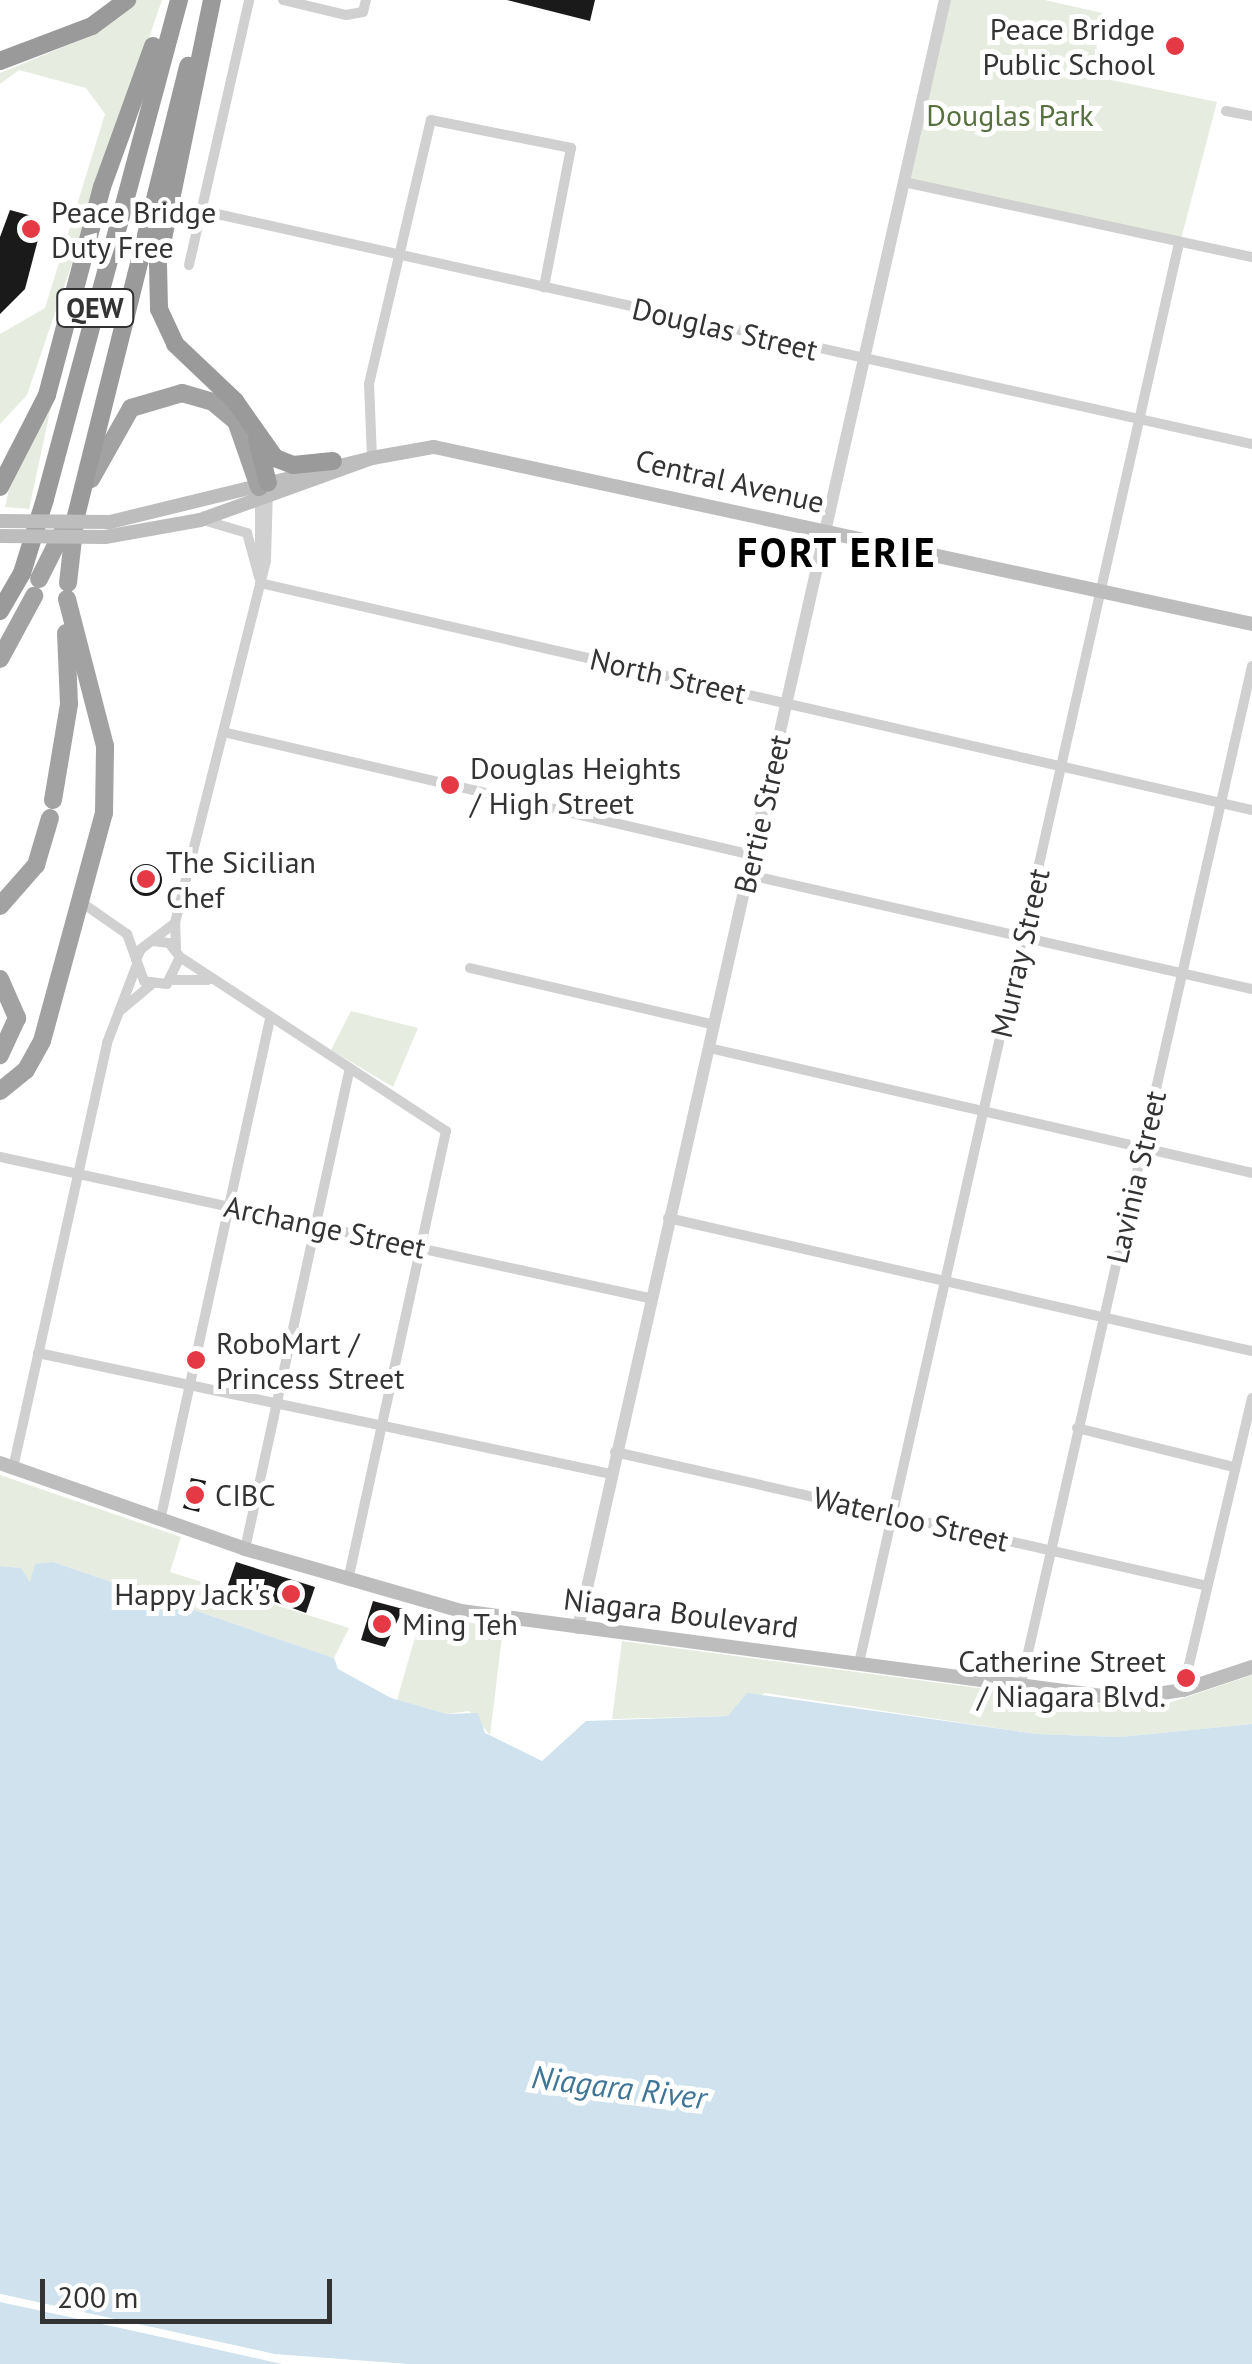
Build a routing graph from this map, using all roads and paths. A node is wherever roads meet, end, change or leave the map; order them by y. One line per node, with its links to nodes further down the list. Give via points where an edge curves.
1 (127, 0): 8 (highway, via 92,26)
2 (176, 0): 24 (highway, via 102,188 46,395); 35 (highway, QEW, via 45,499 22,573)
3 (211, 0): 20 (highway, via 157,296 174,344); 28 (highway, QEW)
4 (248, 0): 12 (street)
5 (283, 0): 6 (street, via 346,15 363,12)
6 (366, 0)
7 (944, 0): 11 (street, Bertie Street)
8 (0, 61)
9 (1226, 111): 10 (street)
10 (1252, 116)
11 (904, 182): 13 (street); 18 (street, Bertie Street)
12 (199, 210): 14 (street, Douglas Street); 16 (street)
13 (1179, 243): 15 (street); 19 (street, Murray Street)
14 (398, 254): 17 (street, Douglas Street); 17 (street, via 427,124 449,118 571,148); 22 (street, via 369,384)
15 (1252, 258)
16 (188, 265)
17 (544, 287): 18 (street, Douglas Street)
18 (864, 360): 19 (street, Douglas Street); 30 (street, Bertie Street)
19 (1140, 418): 21 (street, Douglas Street); 33 (street, Murray Street)
20 (252, 424): 23 (highway, via 281,461); 25 (highway)
21 (1252, 444)
22 (372, 458): 23 (main road, Central Avenue); 25 (main road, Central Avenue); 30 (main road, Central Avenue, via 450,449)
23 (334, 461): 25 (main road, Central Avenue)
24 (0, 487)
25 (264, 493): 26 (main road, Central Avenue); 28 (highway, via 236,421 204,398 171,392 140,402 116,426); 29 (main road, Central Avenue); 32 (street)
26 (200, 520): 29 (main road, Central Avenue); 32 (street, via 247,533)
27 (0, 521): 29 (main road, Central Avenue, bridge)
28 (70, 527): 34 (highway, QEW); 37 (highway, QEW)
29 (108, 529): 31 (main road, Central Avenue, bridge)
30 (828, 532): 33 (main road, Central Avenue); 39 (street, Bertie Street)
31 (0, 536)
32 (260, 583): 39 (street, North Street); 40 (street)
33 (1101, 592): 36 (main road, Central Avenue); 41 (street, Murray Street)
34 (67, 598): 46 (highway, QEW, via 107,764 102,826); 47 (highway, QEW, via 66,717 51,809 36,865)
35 (0, 611)
36 (1252, 624)
37 (0, 658)
38 (1252, 666): 42 (street, Lavinia Street)
39 (788, 703): 41 (street, North Street); 44 (street, Bertie Street)
40 (222, 732): 44 (street); 48 (street)
41 (1062, 766): 42 (street, North Street); 50 (street, Murray Street)
42 (1222, 803): 43 (street, North Street); 55 (street, Lavinia Street)
43 (1252, 810)
44 (753, 855): 45 (street, Bertie Street)
45 (749, 876): 50 (street); 63 (street, Bertie Street)
46 (76, 900): 49 (street); 67 (highway, via 42,1041 26,1070)
47 (0, 906)
48 (175, 923): 51 (street); 52 (street)
49 (127, 934): 51 (street); 53 (street)
50 (1024, 938): 55 (street); 68 (street, Murray Street)
51 (151, 942): 52 (street); 53 (street)
52 (178, 952): 57 (street); 58 (street)
53 (136, 963): 59 (street); 61 (street)
54 (470, 968): 63 (street)
55 (1182, 972): 60 (street); 69 (street, Lavinia Street)
56 (0, 980): 65 (highway, via 17,1018)
57 (174, 980): 58 (street); 59 (street)
58 (209, 980): 62 (street)
59 (151, 985): 61 (street)
60 (1252, 990)
61 (120, 1010): 72 (street)
62 (270, 1019): 66 (street); 73 (street)
63 (714, 1025): 64 (street, Bertie Street)
64 (709, 1048): 68 (street); 74 (street, Bertie Street)
65 (0, 1055)
66 (350, 1068): 75 (street); 76 (street, via 435,1119 446,1134)
67 (0, 1092)
68 (984, 1111): 69 (street); 77 (street, Murray Street)
69 (1143, 1148): 71 (street); 79 (street, Lavinia Street)
70 (0, 1157): 72 (street, Archange Street)
71 (1252, 1172)
72 (79, 1174): 73 (street, Archange Street); 81 (street)
73 (229, 1206): 75 (street, Archange Street); 82 (street)
74 (668, 1218): 77 (street); 78 (street, Bertie Street)
75 (314, 1225): 76 (street, Archange Street); 84 (street)
76 (422, 1248): 78 (street, Archange Street); 85 (street)
77 (943, 1280): 79 (street); 91 (street, Murray Street)
78 (649, 1298): 87 (street, Bertie Street)
79 (1103, 1317): 80 (street); 86 (street, Lavinia Street)
80 (1252, 1351)
81 (38, 1354): 82 (street); 88 (street)
82 (190, 1386): 84 (street); 92 (street)
83 (1252, 1398): 89 (street)
84 (276, 1404): 85 (street); 93 (street)
85 (383, 1427): 90 (street); 95 (street)
86 (1076, 1428): 89 (street); 94 (street, Lavinia Street)
87 (616, 1452): 90 (street, Bertie Street); 91 (street, Waterloo Street)
88 (6, 1465): 92 (main road, Niagara Boulevard)
89 (1234, 1467): 96 (street)
90 (611, 1474): 97 (street, Bertie Street)
91 (890, 1514): 94 (street, Waterloo Street); 98 (street, Murray Street)
92 (160, 1522): 93 (main road, Niagara Boulevard)
93 (245, 1549): 95 (main road, Niagara Boulevard)
94 (1050, 1551): 96 (street, Waterloo Street); 100 (street, Lavinia Street)
95 (348, 1580): 97 (main road, Niagara Boulevard, via 461,1611)
96 (1207, 1586): 101 (street)
97 (578, 1628): 98 (main road, Niagara Boulevard)
98 (859, 1663): 100 (main road, Niagara Boulevard)
99 (1252, 1667): 101 (main road, Niagara Boulevard)
100 (1020, 1688): 101 (main road, Niagara Boulevard, via 1124,1698)
101 (1183, 1690)

